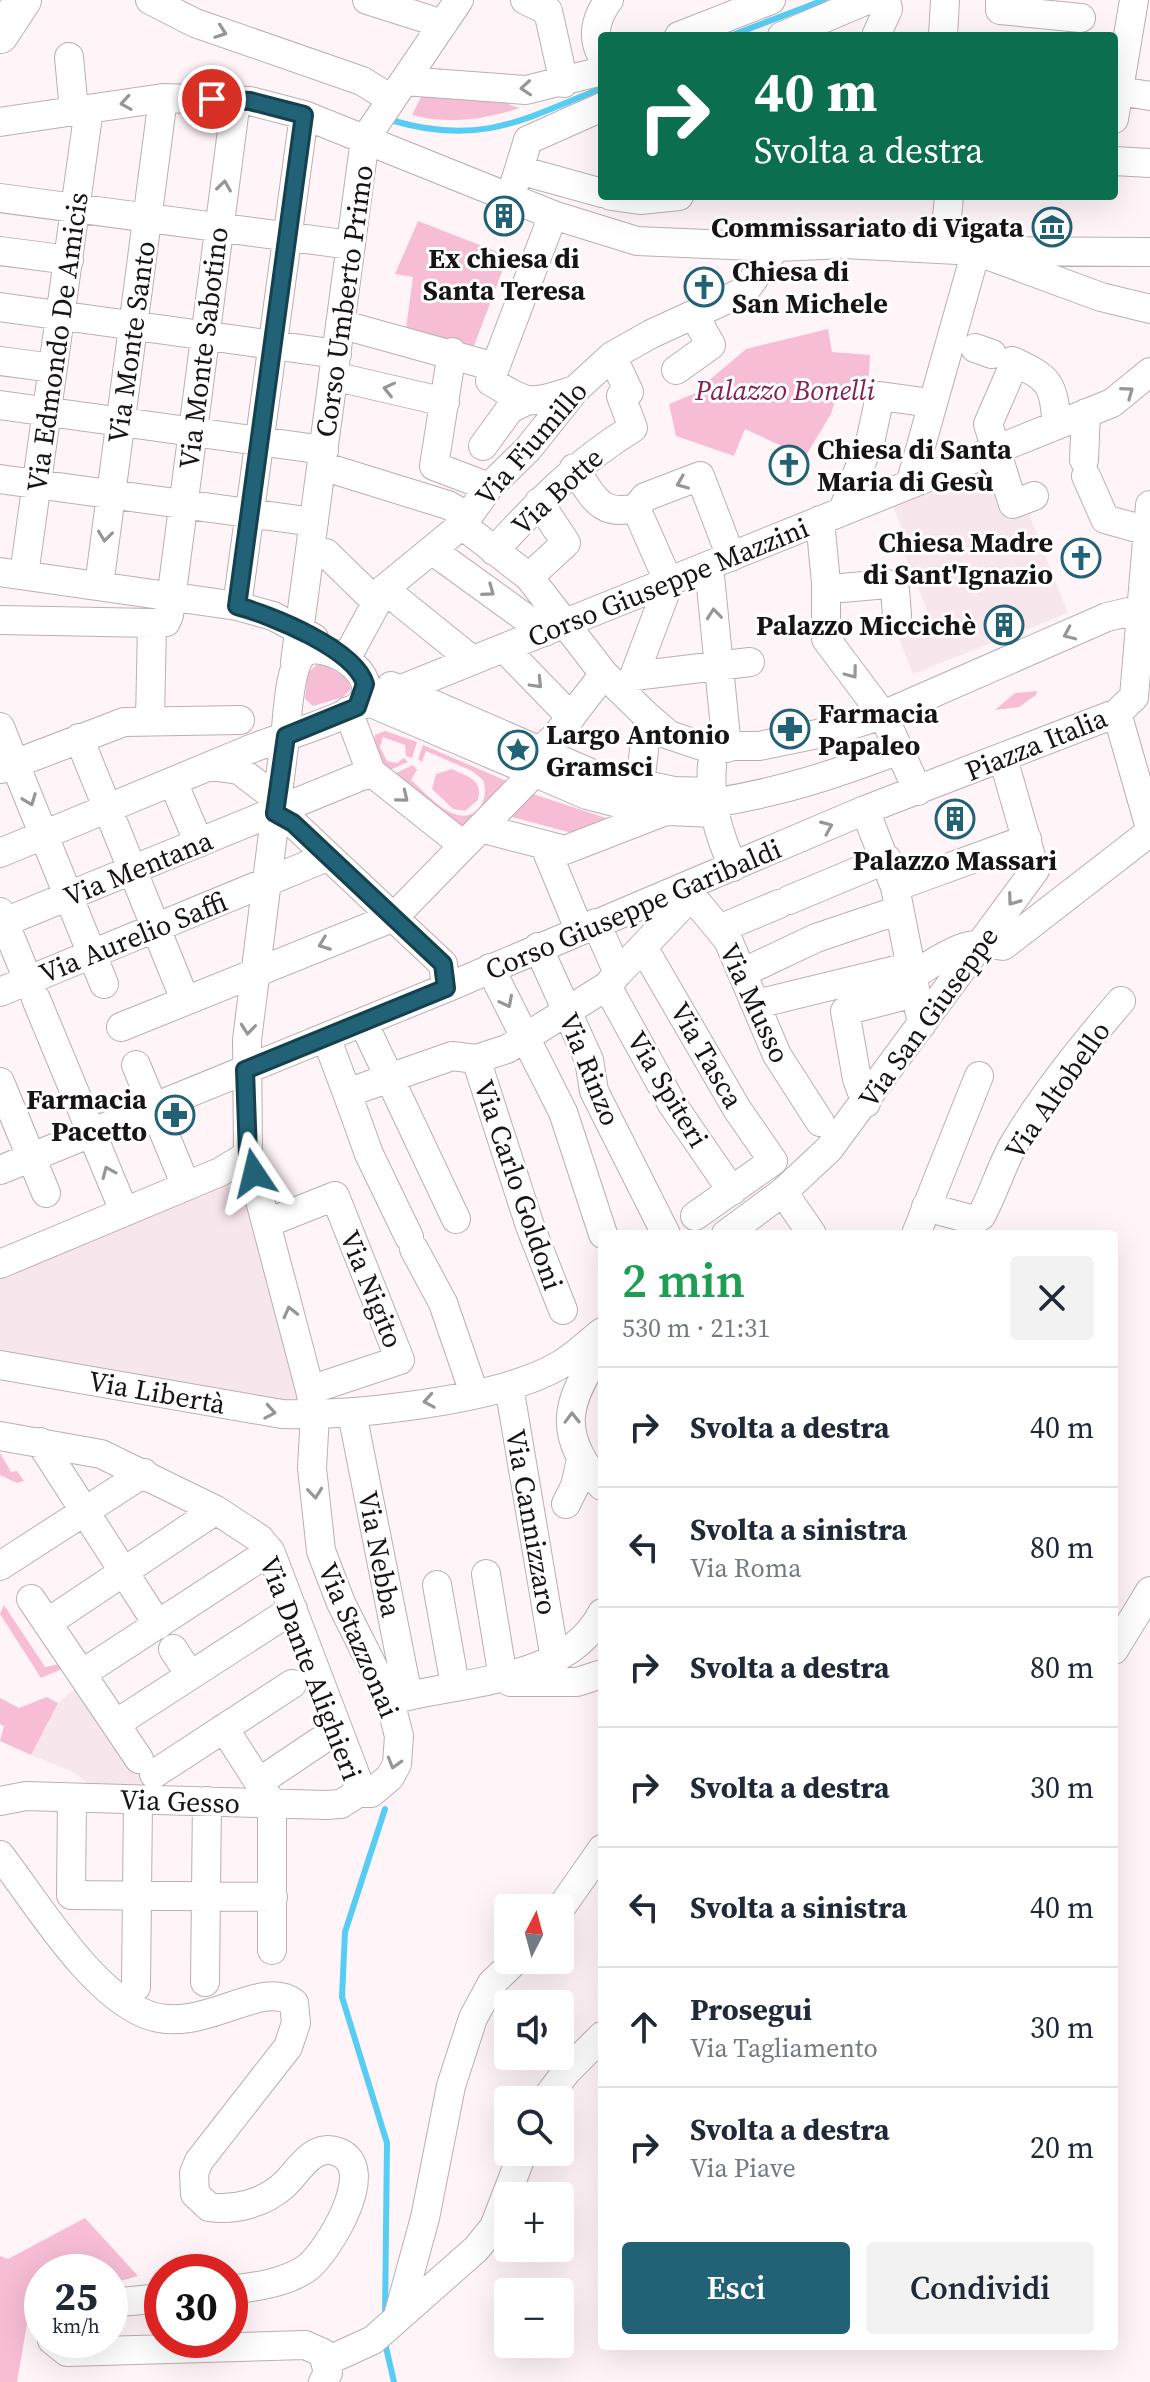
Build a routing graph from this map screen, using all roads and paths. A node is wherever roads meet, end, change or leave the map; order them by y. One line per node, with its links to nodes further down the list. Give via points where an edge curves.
1 (23, 0): 20 (main road)
2 (367, 0): 14 (street)
3 (459, 0): 14 (street, Corso Umberto Primo)
4 (525, 0): 21 (street, via 548,11)
5 (867, 0): 17 (street)
6 (886, 0): 18 (street, via 888,9)
7 (945, 0): 19 (street)
8 (1000, 0): 13 (street, via 1000,10)
9 (1134, 0): 27 (street)
10 (159, 2): 26 (street, one-way to 26, via 195,23)
11 (604, 2): 15 (street)
12 (760, 2): 16 (street)
13 (1081, 18)
14 (443, 24): 26 (street, Corso Umberto Primo)
15 (599, 32)
16 (698, 32)
17 (791, 32)
18 (878, 32)
19 (943, 32)
20 (0, 35)
21 (558, 54): 23 (street); 25 (street)
22 (69, 57): 33 (street, Via Edmondo De Amicis)
23 (598, 57)
24 (598, 58): 25 (street)
25 (564, 83): 26 (street, one-way to 26, via 526,90)
26 (398, 90): 36 (street, Corso Umberto Primo)
27 (1119, 91): 28 (street); 29 (street)
28 (1150, 96)
29 (1118, 97)
30 (163, 98): 31 (street); 33 (street, one-way to 33); 46 (street, Via Monte Santo)
31 (236, 100): 34 (street); 47 (street, Via Monte Sabotino, one-way to 31)
32 (598, 109): 39 (street, via 528,140)
33 (82, 110): 35 (street); 44 (street, Via Edmondo De Amicis)
34 (304, 115): 36 (street); 48 (street)
35 (0, 122)
36 (365, 139): 42 (street); 49 (street, Corso Umberto Primo)
37 (1118, 161): 38 (street)
38 (1150, 163)
39 (526, 172): 40 (street); 42 (street)
40 (598, 192)
41 (0, 198): 44 (street)
42 (510, 198): 45 (street)
43 (949, 200): 51 (street)
44 (75, 209): 46 (street); 55 (street, Via Edmondo De Amicis)
45 (553, 215): 50 (street, via 637,241); 69 (street)
46 (147, 218): 47 (street); 61 (street, Via Monte Santo)
47 (218, 228): 48 (street); 62 (street, Via Monte Sabotino)
48 (286, 237): 49 (street); 63 (street)
49 (351, 245): 60 (street, Corso Umberto Primo)
50 (776, 247): 51 (street); 58 (street, Via Fiumillo, via 745,291)
51 (944, 249): 53 (street)
52 (0, 251): 55 (street)
53 (976, 251): 54 (street); 57 (street, via 1101,297); 64 (street)
54 (1150, 252)
55 (69, 260): 59 (street, Via Edmondo De Amicis)
56 (0, 307): 59 (street)
57 (1150, 309)
58 (694, 315): 66 (street, Via Fiumillo); 71 (street, via 711,345)
59 (61, 316): 61 (street); 70 (street, Via Edmondo De Amicis)
60 (340, 324): 65 (street); 68 (street, Corso Umberto Primo)
61 (133, 326): 62 (street); 80 (street, Via Monte Santo)
62 (204, 336): 63 (street); 82 (street, Via Monte Sabotino)
63 (270, 345): 68 (street); 83 (street)
64 (984, 351): 76 (street); 81 (street, via 1046,379 1053,391); 85 (street, via 988,424)
65 (452, 352): 69 (street); 74 (street)
66 (612, 356): 73 (street, Via Fiumillo); 87 (street, Via Botte, via 629,392 621,396 633,428)
67 (0, 361): 70 (street)
68 (335, 365): 74 (street, one-way to 68); 86 (street, Corso Umberto Primo)
69 (495, 367): 75 (street, via 490,381)
70 (53, 368): 78 (street, Via Edmondo De Amicis)
71 (676, 370)
72 (1150, 372): 79 (street, Corso Giuseppe Mazzini, one-way to 72, via 1112,403)
73 (575, 390): 75 (street); 91 (street, Via Fiumillo)
74 (445, 402): 91 (street, via 434,466)
75 (524, 402): 84 (street, via 510,409)
76 (931, 403): 89 (street); 98 (street, via 880,396 871,438)
77 (0, 405): 78 (street)
78 (47, 412): 80 (street); 90 (street, Via Edmondo De Amicis)
79 (1086, 413): 81 (street, Corso Giuseppe Mazzini); 99 (street, via 1085,468 1105,519)
80 (121, 422): 82 (street); 92 (street, Via Monte Santo)
81 (1057, 425): 85 (street, Corso Giuseppe Mazzini)
82 (192, 432): 83 (street); 95 (street, Via Monte Sabotino)
83 (258, 441): 86 (street); 97 (street)
84 (483, 446)
85 (995, 450): 89 (street, Corso Giuseppe Mazzini); 93 (street, via 1013,504)
86 (323, 458): 100 (street, via 448,505); 101 (street, Corso Umberto Primo)
87 (574, 468): 94 (street, Via Botte); 96 (street, via 598,504 619,512)
88 (0, 479): 90 (street)
89 (911, 481): 98 (street, Corso Giuseppe Mazzini)
90 (37, 484): 92 (street); 106 (street, Via Edmondo De Amicis)
91 (489, 487): 100 (street, Via Fiumillo)
92 (111, 494): 95 (street); 109 (street, Via Monte Santo, one-way to 109)
93 (1034, 496)
94 (539, 502): 103 (street, Via Botte); 107 (street, via 566,543)
95 (183, 504): 97 (street); 111 (street, Via Monte Sabotino)
96 (636, 508): 105 (street, one-way to 96, via 700,476 645,497); 108 (street)
97 (249, 513): 101 (street); 113 (street)
98 (832, 515): 105 (street, Corso Giuseppe Mazzini); 110 (street)
99 (1149, 518): 116 (street, Piazza Italia)
100 (464, 520): 102 (street, Via Fiumillo); 103 (street)
101 (314, 522): 119 (street, Corso Umberto Primo)
102 (433, 551): 112 (street, Via Fiumillo); 118 (street, one-way to 118)
103 (494, 551): 107 (street)
104 (326, 553): 112 (street)
105 (720, 561): 108 (street, Corso Giuseppe Mazzini); 124 (street, one-way to 105)
106 (12, 574): 109 (street)
107 (529, 577): 118 (street)
108 (669, 583): 118 (street, Corso Giuseppe Mazzini); 126 (street)
109 (99, 586): 111 (street)
110 (835, 589): 114 (street, via 887,584 895,590); 130 (street, one-way to 130, via 826,639)
111 (172, 596): 113 (street); 117 (street, via 166,622)
112 (381, 596): 121 (street, Via Fiumillo); 122 (street)
113 (237, 606): 119 (street)
114 (897, 615)
115 (0, 620): 117 (street)
116 (1145, 621): 129 (street, Piazza Italia); 130 (street, one-way to 130, via 1107,617)
117 (152, 623): 133 (street)
118 (554, 628): 120 (street, Corso Giuseppe Mazzini); 126 (street)
119 (300, 629): 121 (street); 125 (street, Corso Umberto Primo)
120 (504, 648): 122 (street, Corso Giuseppe Mazzini); 139 (street, one-way to 139)
121 (347, 654): 125 (street, via 306,651); 127 (street); 128 (street, via 365,684)
122 (472, 660): 127 (street, Corso Giuseppe Mazzini)
123 (750, 662): 124 (street)
124 (719, 665): 126 (street); 146 (street)
125 (294, 674): 134 (street, via 301,712); 136 (street, Corso Umberto Primo)
126 (620, 681): 131 (street); 139 (street)
127 (398, 690): 128 (street, Corso Giuseppe Mazzini); 139 (street)
128 (358, 706): 134 (street); 139 (street); 143 (street)
129 (1132, 712): 140 (street, Piazza Italia); 152 (street, via 1127,748)
130 (888, 713): 138 (street); 146 (street, via 787,742); 147 (street)
131 (648, 717): 144 (street); 146 (street, via 685,743)
132 (240, 720): 133 (street)
133 (150, 721): 137 (street, via 124,722)
134 (320, 722): 136 (street)
135 (0, 727): 142 (street)
136 (286, 736): 141 (street); 148 (street, Corso Umberto Primo)
137 (79, 738): 142 (street); 149 (street)
138 (899, 750): 146 (street, via 762,796); 147 (street)
139 (544, 753): 144 (street, via 593,774); 151 (street, via 587,795); 154 (street)
140 (1003, 758): 147 (street, Piazza Italia); 155 (street, Via San Giuseppe)
141 (209, 766): 145 (street); 148 (street, via 239,770)
142 (8, 767): 153 (street, one-way to 153)
143 (371, 772): 148 (street, Via Mentana); 154 (street, one-way to 154)
144 (641, 773): 146 (street, via 674,791)
145 (173, 782): 149 (street); 156 (street)
146 (715, 784): 151 (street); 161 (street)
147 (923, 789): 150 (street, Piazza Italia)
148 (276, 806): 156 (street, Via Mentana); 159 (street); 163 (street)
149 (109, 810): 153 (street); 162 (street)
150 (865, 810): 160 (street); 161 (street, Corso Giuseppe Garibaldi, one-way to 150)
151 (663, 812): 157 (street, via 565,850)
152 (1147, 833): 172 (street, via 1003,946)
153 (44, 836): 158 (street); 165 (street)
154 (472, 836): 157 (street); 167 (street)
155 (1027, 839): 166 (street); 172 (street, Via San Giuseppe, one-way to 172, via 1035,870)
156 (199, 843): 162 (street, Via Mentana)
157 (545, 847): 169 (street, Via Spiteri)
158 (0, 853)
159 (327, 857): 163 (street, Via Aurelio Saffi); 167 (street)
160 (887, 859): 166 (street); 170 (street)
161 (733, 867): 164 (street, Corso Giuseppe Garibaldi)
162 (132, 870): 165 (street, Via Mentana); 171 (street)
163 (266, 883): 171 (street, Via Aurelio Saffi); 177 (street)
164 (688, 892): 169 (street, Corso Giuseppe Garibaldi); 170 (street, Via Musso); 174 (street)
165 (69, 896): 168 (street, Via Mentana); 175 (street)
166 (897, 898): 178 (street); 179 (street)
167 (394, 917): 177 (street, one-way to 177); 182 (street, via 443,964)
168 (1, 919): 183 (street)
169 (588, 926): 173 (street, Corso Giuseppe Garibaldi); 180 (street, Via Spiteri)
170 (719, 929): 178 (street, Via Musso)
171 (155, 930): 175 (street, Via Aurelio Saffi); 185 (street)
172 (983, 941): 179 (street, via 966,945); 190 (street, Via San Giuseppe)
173 (538, 947): 176 (street, Corso Giuseppe Garibaldi); 188 (street, Via Rinzo)
174 (643, 947): 180 (street); 209 (street, Via Tasca, via 773,1161)
175 (92, 955): 181 (street); 183 (street, Via Aurelio Saffi)
176 (490, 968): 182 (street, Corso Giuseppe Garibaldi); 193 (street, one-way to 193)
177 (255, 971): 185 (street); 196 (street, one-way to 196)
178 (742, 973): 187 (street, Via Musso)
179 (911, 979): 187 (street); 190 (street); 201 (street, via 845,1011)
180 (613, 980): 188 (street); 209 (street, Via Spiteri, via 672,1104)
181 (104, 984)
182 (446, 988): 189 (street, Corso Giuseppe Garibaldi)
183 (32, 990): 184 (street, Via Aurelio Saffi); 204 (street)
184 (0, 992)
185 (185, 1000): 191 (street)
186 (1121, 1001): 211 (street, Via Altobello, via 1080,1048 1012,1146 981,1216 974,1220)
187 (757, 1004): 203 (street, Via Musso, via 777,1055)
188 (567, 1010): 193 (street); 217 (street, Via Rinzo, via 589,1060 594,1091)
189 (363, 1022): 192 (street, Corso Giuseppe Garibaldi); 198 (street)
190 (922, 1024): 201 (street, Via San Giuseppe)
191 (121, 1027)
192 (326, 1037): 196 (street, Corso Giuseppe Garibaldi); 200 (street)
193 (525, 1037): 194 (street); 216 (street, via 563,1112)
194 (476, 1059): 198 (street, via 452,1056); 223 (street, Via Carlo Goldoni)
195 (136, 1065): 202 (street)
196 (245, 1070): 202 (street, Corso Giuseppe Garibaldi); 205 (street, Via Stazzonai)
197 (979, 1076): 211 (street)
198 (393, 1081): 200 (street); 214 (street)
199 (0, 1082): 206 (street)
200 (350, 1101): 228 (street, via 443,1303)
201 (866, 1103): 210 (street, Via San Giuseppe, via 832,1152)
202 (154, 1106): 204 (street, Corso Giuseppe Garibaldi); 208 (street)
203 (820, 1122)
204 (92, 1132): 206 (street, Corso Giuseppe Garibaldi); 212 (street, one-way to 204)
205 (248, 1155): 208 (street); 215 (street, Via Stazzonai)
206 (31, 1157): 207 (street, Corso Giuseppe Garibaldi); 221 (street)
207 (0, 1170)
208 (186, 1186): 212 (street)
209 (732, 1191): 213 (street)
210 (783, 1192): 218 (street, Via San Giuseppe); 219 (street)
211 (926, 1207): 220 (street)
212 (124, 1211): 221 (street)
213 (695, 1216)
214 (456, 1219)
215 (267, 1223): 229 (street, Via Stazzonai, one-way to 215); 229 (street, Via Nigito, via 335,1196 400,1360)
216 (601, 1230)
217 (664, 1230)
218 (731, 1230)
219 (809, 1230)
220 (917, 1230)
221 (64, 1237): 222 (street)
222 (0, 1264)
223 (563, 1310)
224 (598, 1335): 227 (street, via 559,1366)
225 (0, 1365): 229 (street, Via Libertà, one-way to 229, via 282,1414)
226 (597, 1369): 233 (street, one-way to 226, via 568,1420 578,1383)
227 (509, 1386): 228 (street); 253 (street, Via Cannizzaro)
228 (474, 1393): 230 (street, one-way to 230)
229 (312, 1403): 230 (street); 246 (street, Via Stazzonai, one-way to 246, via 321,1551)
230 (352, 1413): 260 (street, Via Nebba)
231 (0, 1436): 232 (street, Via Dante Alighieri)
232 (40, 1442): 234 (street, Via Dante Alighieri, via 85,1449); 238 (street)
233 (581, 1460): 235 (street); 236 (street)
234 (144, 1473): 237 (street, Via Dante Alighieri); 238 (street)
235 (598, 1481)
236 (566, 1504)
237 (216, 1510): 239 (street, Via Dante Alighieri); 241 (street)
238 (85, 1511): 240 (street); 241 (street)
239 (270, 1551): 247 (street, Via Dante Alighieri); 249 (street)
240 (0, 1566)
241 (124, 1572): 248 (street); 249 (street)
242 (486, 1574): 257 (street)
243 (437, 1585): 259 (street)
244 (1150, 1591): 251 (street)
245 (31, 1599): 248 (street)
246 (341, 1603): 247 (street); 260 (street, Via Stazzonai)
247 (295, 1613): 255 (street); 265 (street, Via Dante Alighieri)
248 (47, 1623): 254 (street)
249 (158, 1625): 254 (street)
250 (596, 1637): 253 (street)
251 (1118, 1643)
252 (173, 1649): 255 (street)
253 (545, 1663): 257 (street)
254 (83, 1673): 261 (street)
255 (190, 1675): 261 (street)
256 (598, 1675): 257 (street, via 577,1682 514,1684)
257 (503, 1678): 259 (street)
258 (292, 1684): 262 (street)
259 (455, 1685): 260 (street)
260 (399, 1698): 265 (street, Via Stazzonai, one-way to 265, via 397,1764 381,1787)
261 (117, 1723): 262 (street, via 146,1767)
262 (224, 1728): 264 (street)
263 (320, 1741): 264 (street)
264 (266, 1793): 265 (street, Via Gesso, via 341,1804); 269 (street, Via Gesso); 275 (street)
265 (358, 1793)
266 (72, 1798): 267 (street, Via Gesso); 268 (street, Via Gesso); 273 (street, via 71,1895)
267 (138, 1800): 269 (street, Via Gesso); 273 (street)
268 (0, 1801)
269 (207, 1801): 274 (street)
270 (0, 1855): 279 (street, via 80,1958 123,2002)
271 (598, 1855): 272 (street)
272 (570, 1894)
273 (137, 1895): 274 (street); 279 (street)
274 (206, 1896): 275 (street); 278 (street)
275 (273, 1897): 276 (street)
276 (272, 1950)
277 (503, 1974): 284 (street, via 481,1998 451,2086 425,2218)
278 (205, 1982)
279 (137, 1999): 283 (street, via 166,2019 202,2018 264,1994 294,2003 296,2023 288,2047 199,2161 193,2184 200,2202 220,2209 263,2199 307,2158 326,2150 343,2154 353,2173 341,2225 308,2267)
280 (598, 2040): 281 (street)
281 (555, 2086)
282 (518, 2166): 284 (street, via 487,2237)
283 (248, 2286)
284 (398, 2316): 286 (street, via 373,2340)
285 (128, 2350): 286 (street, via 305,2345 323,2353)
286 (325, 2371)

